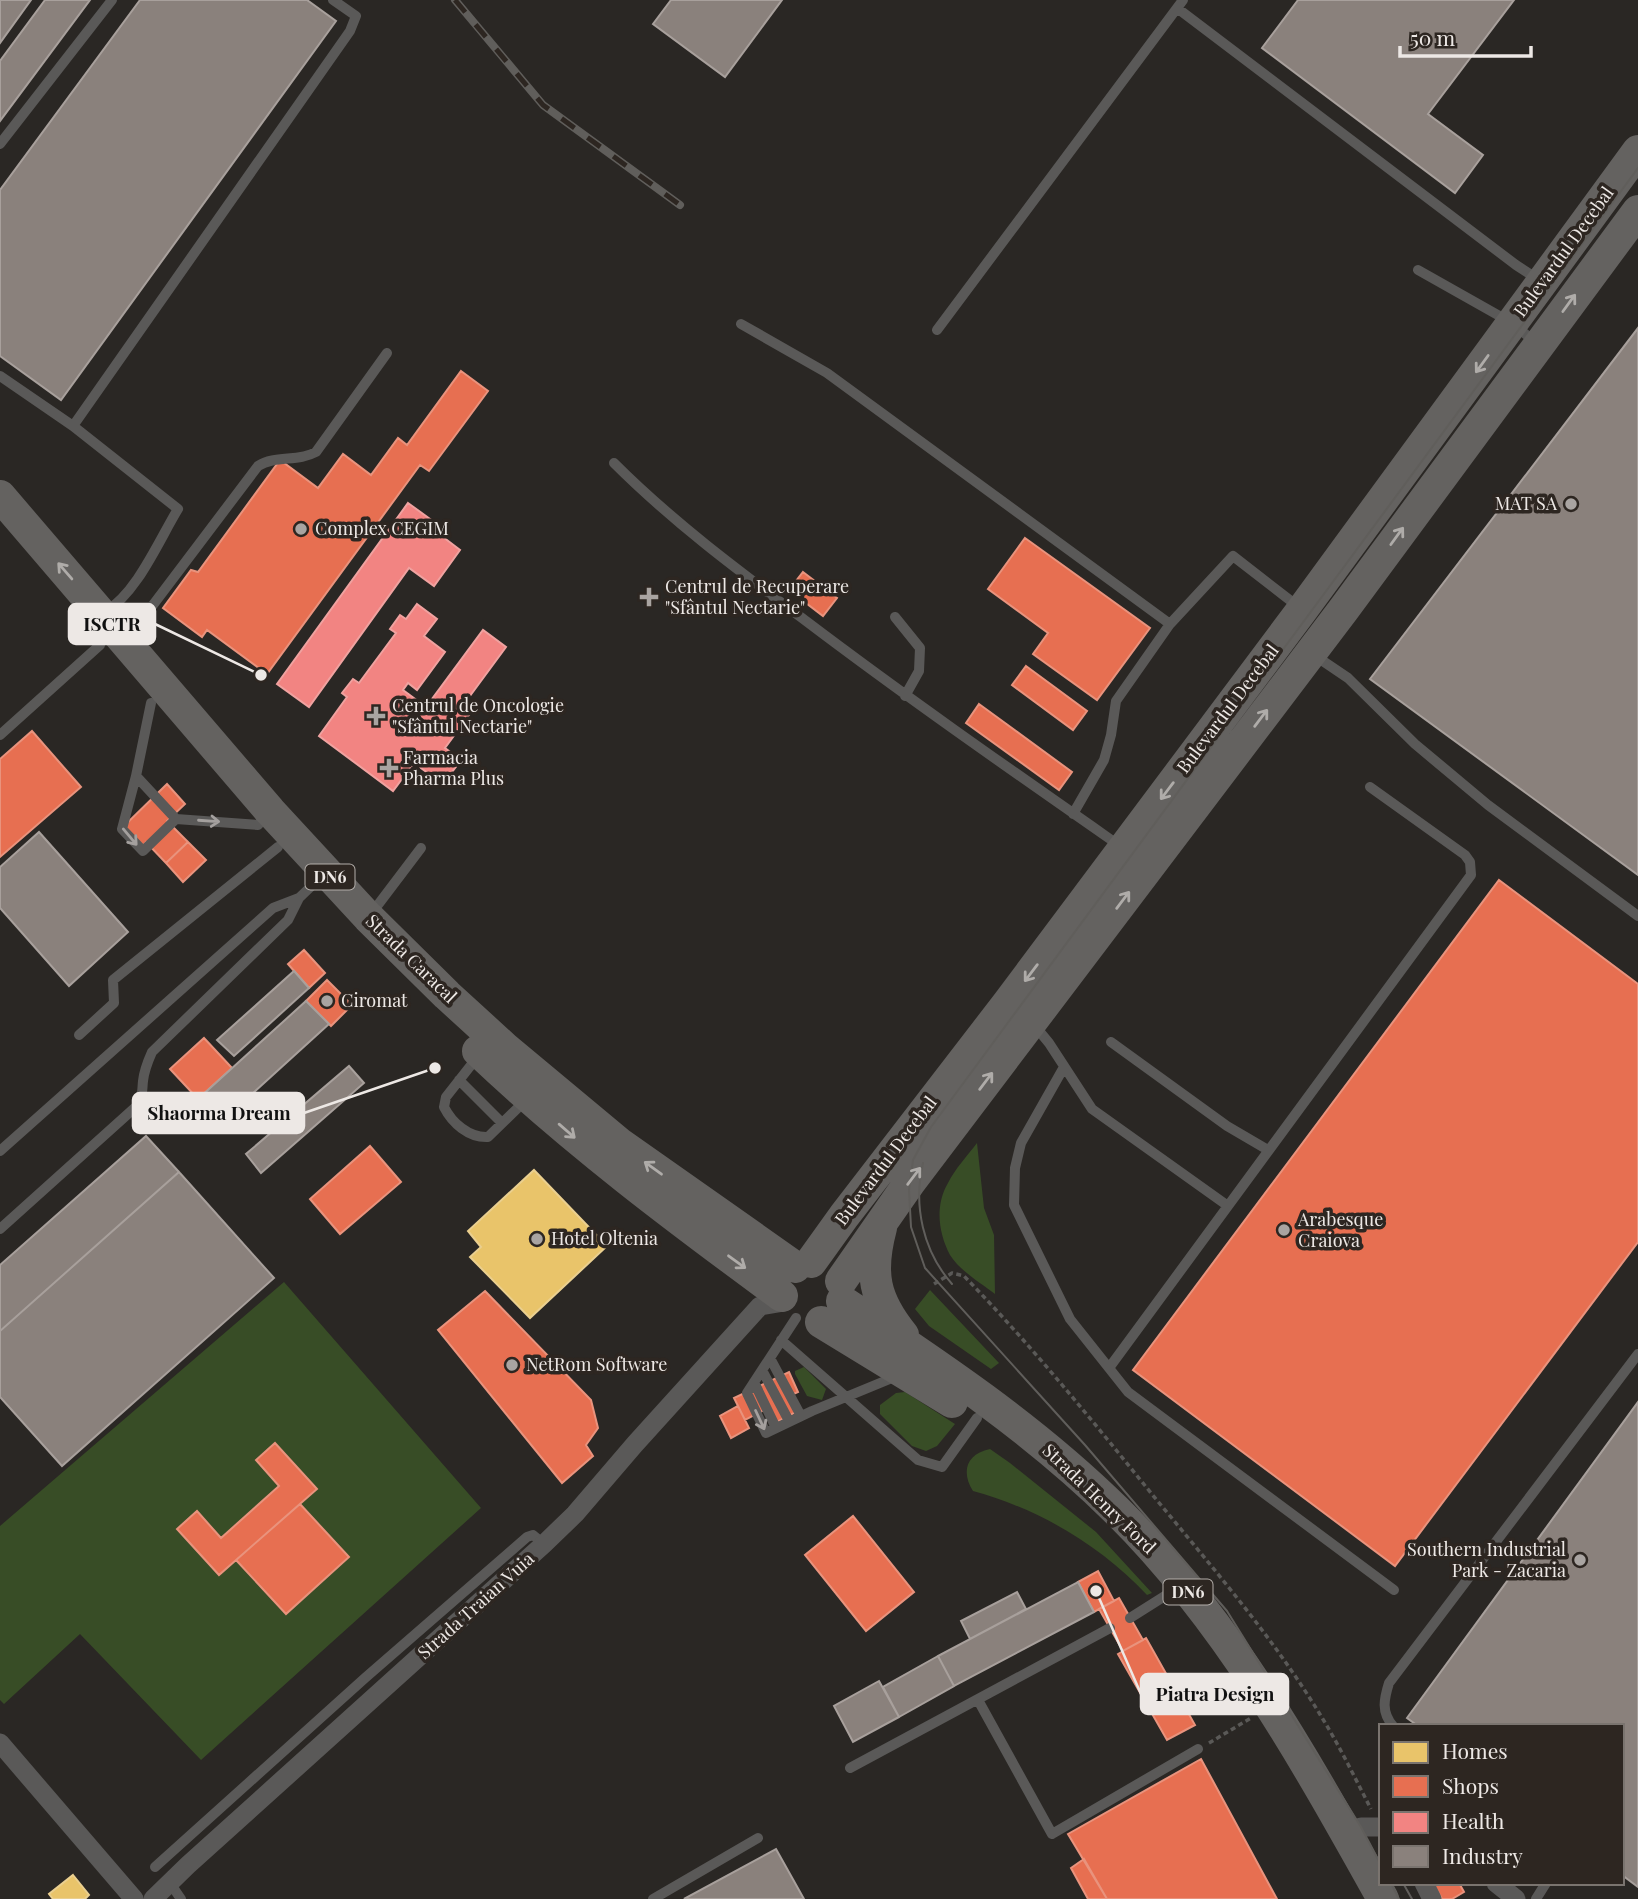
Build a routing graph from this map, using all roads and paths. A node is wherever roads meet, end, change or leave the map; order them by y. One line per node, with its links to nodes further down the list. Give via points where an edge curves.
1 (112, 0): 4 (lane)
2 (333, 0): 15 (lane, via 356,16 350,31)
3 (1180, 4): 8 (lane); 11 (lane)
4 (0, 144)
5 (1638, 151): 6 (main road, Bulevardul Decebal)
6 (1627, 207): 8 (main road, Bulevardul Decebal); 12 (main road, Bulevardul Decebal, one-way to 6)
7 (1418, 270): 9 (lane)
8 (1542, 282): 9 (main road, Bulevardul Decebal)
9 (1512, 323): 12 (lane); 21 (main road, Bulevardul Decebal, one-way to 21)
10 (741, 324): 20 (lane, via 827,373)
11 (937, 330)
12 (1539, 345): 21 (main road, Bulevardul Decebal, one-way to 12)
13 (387, 353): 22 (lane, via 316,452 258,466)
14 (0, 376): 15 (lane)
15 (73, 426): 22 (lane, via 177,509 129,592 115,606)
16 (614, 463): 23 (lane, via 654,503 731,565)
17 (0, 496): 22 (main road, Strada Caracal / DN6, one-way to 17)
18 (0, 530): 22 (main road, Strada Caracal / DN6)
19 (895, 617): 23 (lane, via 920,648 919,671)
20 (1170, 624): 21 (lane, via 1233,556); 28 (lane, via 1115,701 1104,760)
21 (1314, 626): 32 (main road, Bulevardul Decebal, one-way to 32); 34 (lane, via 1348,678 1415,744 1488,805); 36 (main road, Bulevardul Decebal, one-way to 21)
22 (109, 633): 24 (main road, Strada Caracal / DN6); 25 (lane); 30 (main road, Strada Caracal / DN6)
23 (905, 696): 28 (lane)
24 (152, 703): 26 (lane); 30 (main road, Strada Caracal / DN6)
25 (0, 735)
26 (136, 776): 29 (lane); 29 (lane, one-way to 29, via 122,829 143,851)
27 (1370, 787): 44 (lane, via 1465,855 1471,875)
28 (1073, 814): 32 (lane)
29 (176, 819): 30 (lane, one-way to 30)
30 (269, 827): 33 (main road, Strada Caracal / DN6); 37 (lane, via 113,980 114,1003)
31 (421, 848): 35 (lane)
32 (1124, 849): 36 (main road, Bulevardul Decebal, one-way to 36)
33 (312, 885): 35 (main road, Strada Caracal / DN6); 39 (main road, Strada Caracal / DN6); 45 (lane, via 273,908); 50 (lane, via 288,920 152,1052 139,1104)
34 (1638, 916)
35 (368, 917): 47 (main road, Strada Caracal / DN6, one-way to 35, via 619,1143 505,1048)
36 (1020, 1013): 40 (lane, via 1049,1043); 48 (main road, Bulevardul Decebal); 49 (main road, Bulevardul Decebal, one-way to 36)
37 (79, 1035)
38 (1111, 1042): 44 (lane)
39 (480, 1054): 41 (lane); 42 (main road, Strada Caracal / DN6)
40 (1064, 1067): 46 (lane, via 1092,1109); 59 (lane, via 1021,1143 1014,1205 1070,1319)
41 (459, 1080): 43 (lane); 43 (lane, via 446,1097 447,1114 478,1138 488,1137)
42 (528, 1097): 43 (lane); 53 (main road, Strada Caracal / DN6, one-way to 53, via 691,1229)
43 (502, 1123)
44 (1268, 1150): 46 (lane)
45 (0, 1151)
46 (1228, 1206): 59 (lane)
47 (709, 1207): 48 (main road, via 768,1235 793,1239); 51 (main road, Strada Caracal / DN6)
48 (844, 1216): 51 (main road, Bulevardul Decebal)
49 (883, 1217): 53 (main road, Bulevardul Decebal); 58 (main road, via 874,1265 879,1299)
50 (0, 1229)
51 (803, 1264): 53 (main road, Bulevardul Decebal, via 783,1285); 53 (main road, DN6, via 829,1266)
52 (934, 1284): 54 (path, via 952,1273 964,1276)
53 (807, 1308): 57 (lane); 58 (main road, Strada Henry Ford / DN6); 61 (lane); 65 (street, Strada Traian Vuia, via 760,1306)
54 (999, 1313): 55 (path); 76 (path, via 1069,1391 1234,1595 1324,1721)
55 (991, 1316)
56 (1638, 1354): 72 (lane, via 1389,1683 1383,1701)
57 (770, 1358): 60 (lane); 62 (lane)
58 (912, 1363): 61 (lane); 63 (main road, Strada Henry Ford / DN6); 78 (main road, Strada Henry Ford / DN6, via 991,1404 1116,1511 1167,1565 1236,1656)
59 (1109, 1368): 66 (lane, via 1128,1392)
60 (762, 1370): 64 (lane); 64 (lane, one-way to 64, via 754,1382 776,1428)
61 (848, 1396): 62 (lane); 63 (lane, via 918,1460 942,1467)
62 (801, 1416): 64 (lane)
63 (977, 1418): 67 (main road, Strada Henry Ford / DN6, via 1102,1521)
64 (789, 1422)
65 (544, 1544): 80 (lane, via 533,1535 527,1537); 82 (street, Strada Traian Vuia, via 236,1821)
66 (1394, 1590)
67 (1168, 1594): 68 (lane); 71 (main road, Strada Henry Ford / DN6)
68 (1130, 1618)
69 (1110, 1628): 70 (lane)
70 (978, 1700): 74 (lane, via 1052,1834); 75 (lane)
71 (1252, 1717): 74 (path); 86 (main road, Strada Henry Ford / DN6)
72 (1391, 1724)
73 (0, 1743): 83 (street)
74 (1198, 1749)
75 (850, 1768)
76 (1379, 1823)
77 (1379, 1827): 78 (street)
78 (1346, 1832): 87 (main road, Strada Henry Ford / DN6)
79 (758, 1838): 85 (lane)
80 (155, 1867)
81 (1498, 1885): 88 (street)
82 (176, 1891): 84 (street, Strada Traian Vuia)
83 (134, 1899)
84 (153, 1899)
85 (653, 1899)
86 (1363, 1899)
87 (1382, 1899)
88 (1516, 1899)

